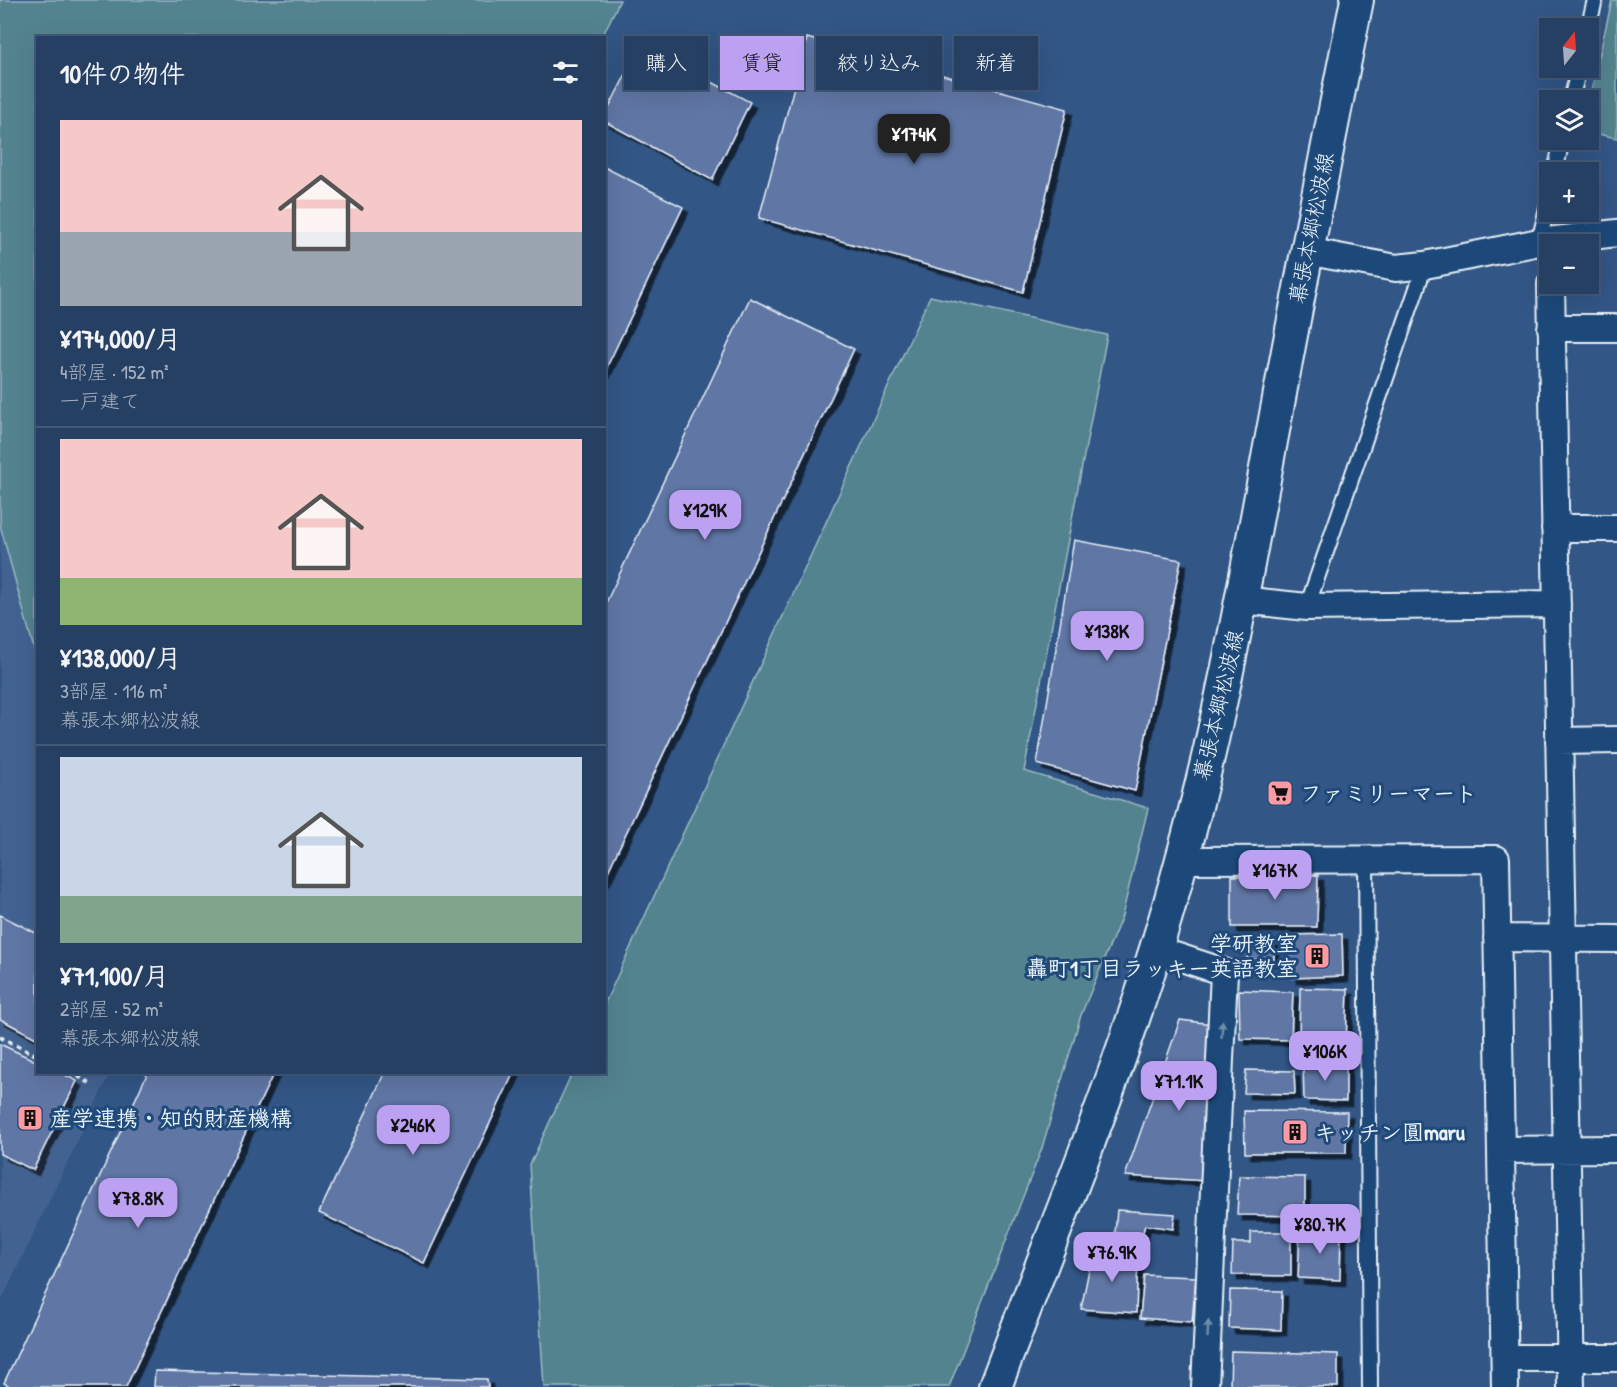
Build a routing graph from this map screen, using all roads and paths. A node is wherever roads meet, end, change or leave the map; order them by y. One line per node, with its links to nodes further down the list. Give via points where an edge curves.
1 (1357, 0): 7 (street, 幕張本郷松波線)
2 (1595, 0): 3 (lane)
3 (1590, 18)
4 (1617, 233): 5 (street)
5 (1599, 236)
6 (1539, 244): 8 (street)
7 (1306, 251): 8 (street, via 1396,268); 14 (street, 幕張本郷松波線)
8 (1425, 265): 16 (lane)
9 (1551, 294): 10 (street)
10 (1551, 328): 11 (street); 12 (street)
11 (1617, 328)
12 (1555, 528): 13 (street); 15 (street)
13 (1617, 528)
14 (1241, 600): 16 (street); 20 (street, 幕張本郷松波線)
15 (1557, 604): 16 (street); 18 (street)
16 (1307, 607)
17 (1617, 740): 18 (street)
18 (1559, 741): 22 (street)
19 (1366, 859): 20 (street); 21 (street, via 1496,859); 37 (lane)
20 (1182, 860): 24 (street, 幕張本郷松波線)
21 (1497, 938): 22 (street); 30 (street)
22 (1563, 939): 23 (street); 31 (street)
23 (1617, 939)
24 (1157, 950): 35 (street, 幕張本郷松波線); 36 (street, one-way to 24, via 1224,972)
25 (0, 1037): 26 (path)
26 (36, 1055)
27 (74, 1074): 28 (path)
28 (90, 1083)
29 (1617, 1149): 31 (street)
30 (1501, 1150): 31 (street); 32 (street)
31 (1566, 1150): 33 (street)
32 (1504, 1358): 33 (street); 38 (street)
33 (1570, 1358): 34 (street); 39 (street)
34 (1617, 1358)
35 (995, 1387)
36 (1205, 1387)
37 (1370, 1387)
38 (1505, 1387)
39 (1571, 1387)

